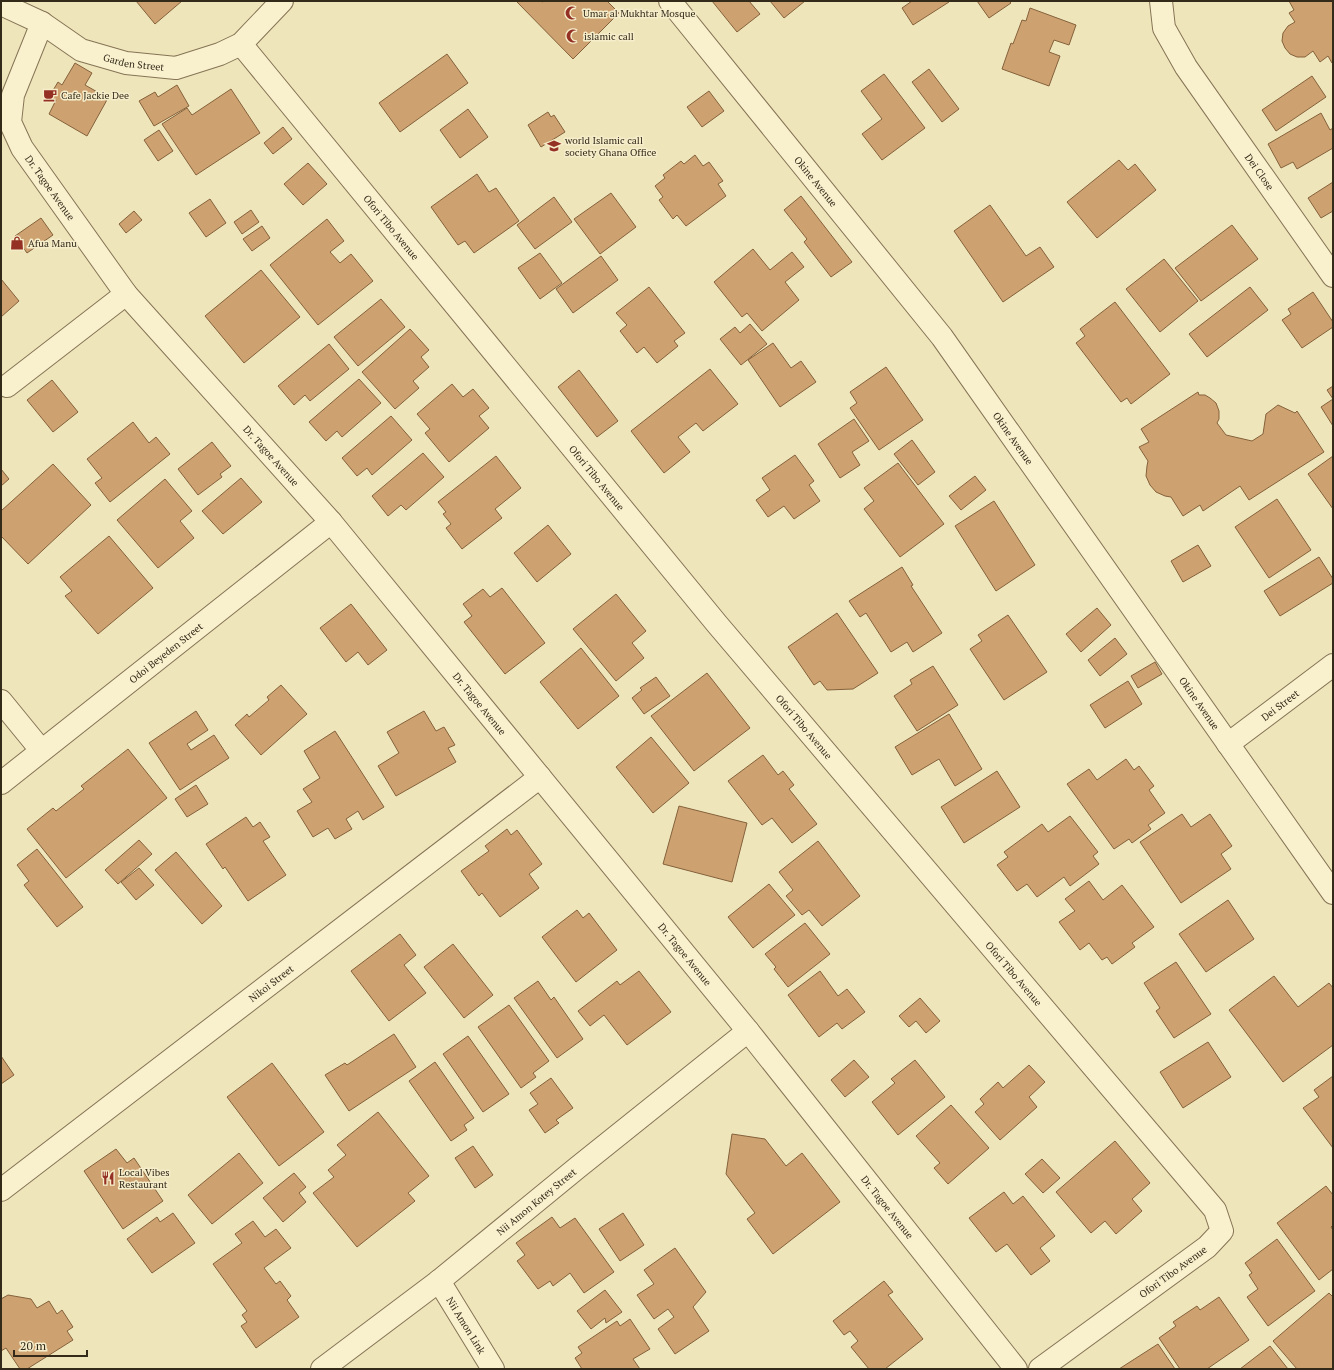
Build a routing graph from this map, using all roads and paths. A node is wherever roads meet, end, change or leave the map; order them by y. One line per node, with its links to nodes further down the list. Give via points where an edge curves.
1 (282, 1): 6 (street, Garden Street)
2 (670, 1): 13 (street, Okine Avenue, via 942,337)
3 (1161, 1): 7 (street, Dei Close, via 1164,28 1186,68)
4 (1, 4): 5 (street, Garden Street)
5 (42, 23): 6 (street, Garden Street, via 81,50 126,63 176,68 220,54); 8 (street, Dr. Tagoe Avenue, via 13,95 10,122 22,148)
6 (241, 44): 24 (street, Ofori Tibo Avenue, via 712,617 1215,1210 1222,1231 1207,1247)
7 (1333, 276)
8 (126, 294): 9 (street); 10 (street, Dr. Tagoe Avenue)
9 (7, 386)
10 (331, 522): 14 (street, Odoi Beyeden Street); 15 (street, Dr. Tagoe Avenue)
11 (1333, 665): 13 (street, Dei Street)
12 (1, 701): 14 (street)
13 (1228, 744): 17 (street, Okine Avenue)
14 (41, 750): 16 (street, Odoi Beyeden Street)
15 (540, 777): 18 (street, Dr. Tagoe Avenue); 19 (street, Nikoi Street)
16 (1, 783)
17 (1333, 893)
18 (748, 1031): 20 (street, Nii Amon Kotey Street); 23 (street, Dr. Tagoe Avenue)
19 (1, 1190)
20 (439, 1281): 21 (street, Nii Amon Kotey Street); 22 (street, Nii Amon Link)
21 (322, 1369)
22 (493, 1369)
23 (1016, 1369)
24 (1040, 1369)

